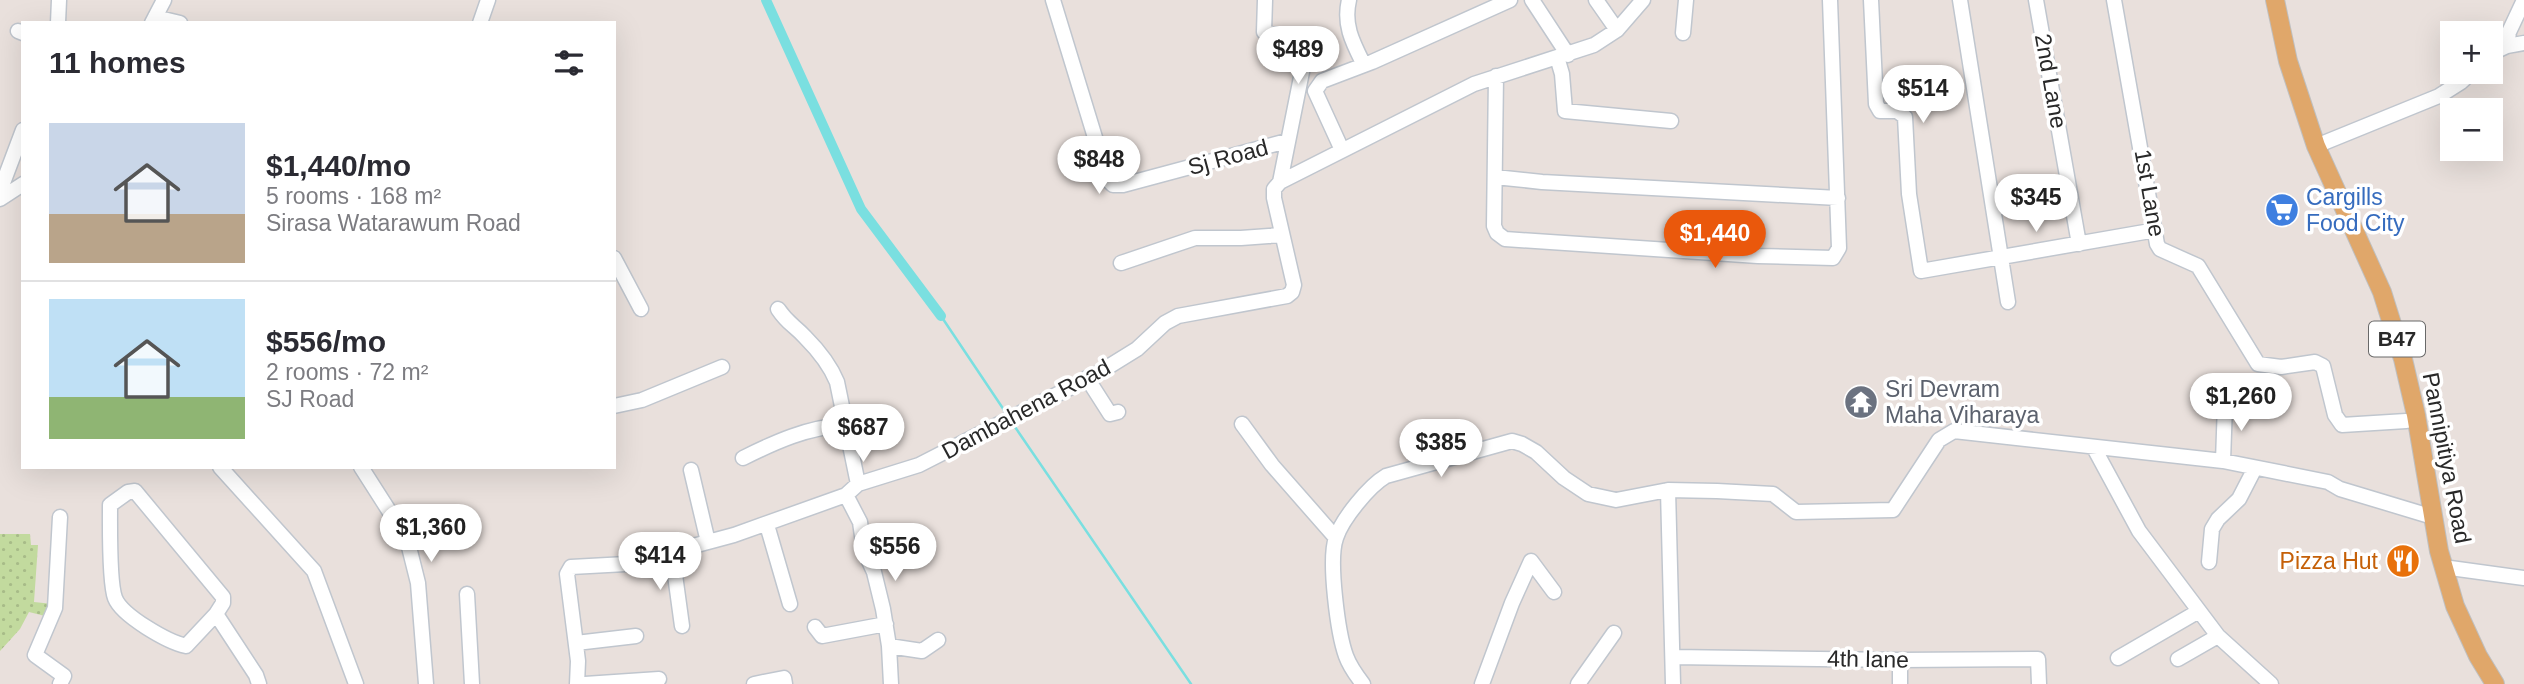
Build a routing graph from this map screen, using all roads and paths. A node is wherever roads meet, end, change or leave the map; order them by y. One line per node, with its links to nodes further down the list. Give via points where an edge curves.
1 (59, 0): 21 (street)
2 (164, 0): 20 (street)
3 (488, 0): 22 (street)
4 (1053, 0): 34 (street, Sj Road, via 1113,185)
5 (1265, 0): 34 (street, Sj Road, via 1264,32 1302,42 1306,52)
6 (1349, 0): 29 (street, via 1348,33)
7 (1510, 0): 29 (street)
8 (1532, 0): 28 (street)
9 (1596, 0): 23 (street)
10 (1643, 0): 23 (street)
11 (1686, 0): 24 (street)
12 (1830, 0): 41 (street)
13 (1871, 0): 46 (street, via 1876,104 1880,111 1897,111 1905,117 1909,194 1921,271)
14 (1960, 0): 46 (street)
15 (2036, 0): 45 (street, 2nd Lane)
16 (2114, 0): 43 (street, 1st Lane)
17 (2265, 0): 58 (main road, Pannipitiya Road / B47, via 2279,65 2306,149 2370,291)
18 (2275, 0): 35 (main road, Pannipitiya Road / B47, via 2288,61)
19 (2524, 0): 26 (street)
20 (153, 20)
21 (58, 21)
22 (481, 21)
23 (1617, 30): 28 (street, via 1594,45)
24 (1684, 33)
25 (2524, 43): 26 (street)
26 (2507, 46): 27 (street)
27 (2503, 48)
28 (1562, 56): 30 (street); 32 (street, via 1565,111)
29 (1364, 65): 36 (street, via 1322,81 1315,91)
30 (1496, 76): 36 (street); 37 (street)
31 (2458, 84): 35 (street)
32 (1671, 121)
33 (21, 135): 40 (street)
34 (1287, 141): 38 (street, Sj Road)
35 (2316, 146): 71 (main road, Pannipitiya Road / B47, via 2382,292 2403,359 2416,415)
36 (1342, 150): 38 (street)
37 (1495, 177): 41 (street); 41 (street, via 1494,226 1505,239 1758,256 1833,258 1839,248)
38 (1280, 182): 44 (street, Sj Road, via 1273,198)
39 (21, 185): 42 (street)
40 (0, 191)
41 (1838, 198)
42 (0, 199)
43 (2156, 230): 45 (street); 58 (street, 1st Lane, via 2160,249 2198,266 2258,364 2281,368 2315,362 2323,366 2335,415 2342,425)
44 (1281, 234): 48 (street, via 1195,237); 49 (street, Sj Road, via 1294,285 1287,296)
45 (2079, 244): 46 (street)
46 (2002, 257): 50 (street)
47 (616, 262): 51 (street)
48 (1121, 263)
49 (1269, 300): 54 (street, Dambahena Road, via 1178,316 1137,349)
50 (2008, 302)
51 (640, 309)
52 (778, 309): 60 (street, via 831,368)
53 (722, 367): 56 (street, via 642,400)
54 (1087, 378): 57 (street, via 1110,414); 68 (street, Dambahena Road, via 919,465)
55 (2225, 404): 63 (street)
56 (616, 406)
57 (1118, 412)
58 (2406, 421): 71 (main road, Pannipitiya Road / B47)
59 (1242, 424): 74 (street, via 1272,466)
60 (845, 425): 62 (street, via 779,440); 68 (street)
61 (2094, 448): 63 (street); 69 (street, via 1954,430 1939,440 1893,510 1796,512 1773,494); 83 (street, via 2139,531)
62 (743, 458)
63 (2223, 461): 64 (street)
64 (2255, 468): 71 (street, via 2328,482); 77 (street, via 2239,499 2212,530)
65 (222, 469): 101 (street, via 314,571)
66 (362, 469): 102 (street, via 407,539 418,583)
67 (691, 470): 75 (street)
68 (858, 484): 70 (street, Dambahena Road)
69 (1668, 490): 74 (street, via 1616,500 1588,494 1536,452 1512,441 1386,476 1357,503); 94 (street)
70 (846, 495): 73 (street, Dambahena Road); 85 (street, via 859,522)
71 (2428, 516): 78 (main road, Pannipitiya Road / B47); 116 (main road, Pannipitiya Road / B47, via 2431,553 2457,637)
72 (60, 517): 99 (street, via 55,608 35,655 64,676)
73 (767, 525): 75 (street, Dambahena Road); 82 (street)
74 (1336, 538): 109 (street, via 1334,575 1345,655)
75 (708, 542): 76 (street, Dambahena Road)
76 (672, 554): 86 (street); 92 (street, Dambahena Road, via 626,564 571,567 567,574)
77 (2209, 562)
78 (2443, 567): 79 (street); 117 (main road, Pannipitiya Road / B47, via 2455,606)
79 (2524, 578)
80 (1554, 592): 110 (street, via 1531,561)
81 (467, 594): 103 (street)
82 (790, 604)
83 (2199, 611): 90 (street); 95 (street)
84 (216, 614): 84 (street, via 223,597 135,491 110,506 116,600 130,615 186,646); 100 (street)
85 (886, 624): 87 (street, via 822,636); 93 (street)
86 (682, 626)
87 (815, 627)
88 (1614, 633): 111 (street)
89 (636, 636): 92 (street)
90 (2218, 636): 96 (street); 115 (street)
91 (938, 640): 93 (street, via 922,652)
92 (576, 643): 104 (street, Dambahena Road)
93 (889, 646): 108 (street)
94 (1673, 657): 97 (street, 4th lane); 112 (street)
95 (2118, 658)
96 (2178, 659)
97 (1900, 660): 113 (street); 114 (street, 4th lane, via 2038,659)
98 (659, 679): 105 (street)
99 (60, 684)
100 (259, 684)
101 (356, 684)
102 (426, 684)
103 (472, 684)
104 (577, 684)
105 (585, 684)
106 (754, 684): 107 (street, via 784,678)
107 (785, 684)
108 (891, 684)
109 (1363, 684)
110 (1482, 684)
111 (1578, 684)
112 (1673, 684)
113 (1900, 684)
114 (2039, 684)
115 (2271, 684)
116 (2482, 684)
117 (2494, 684)

